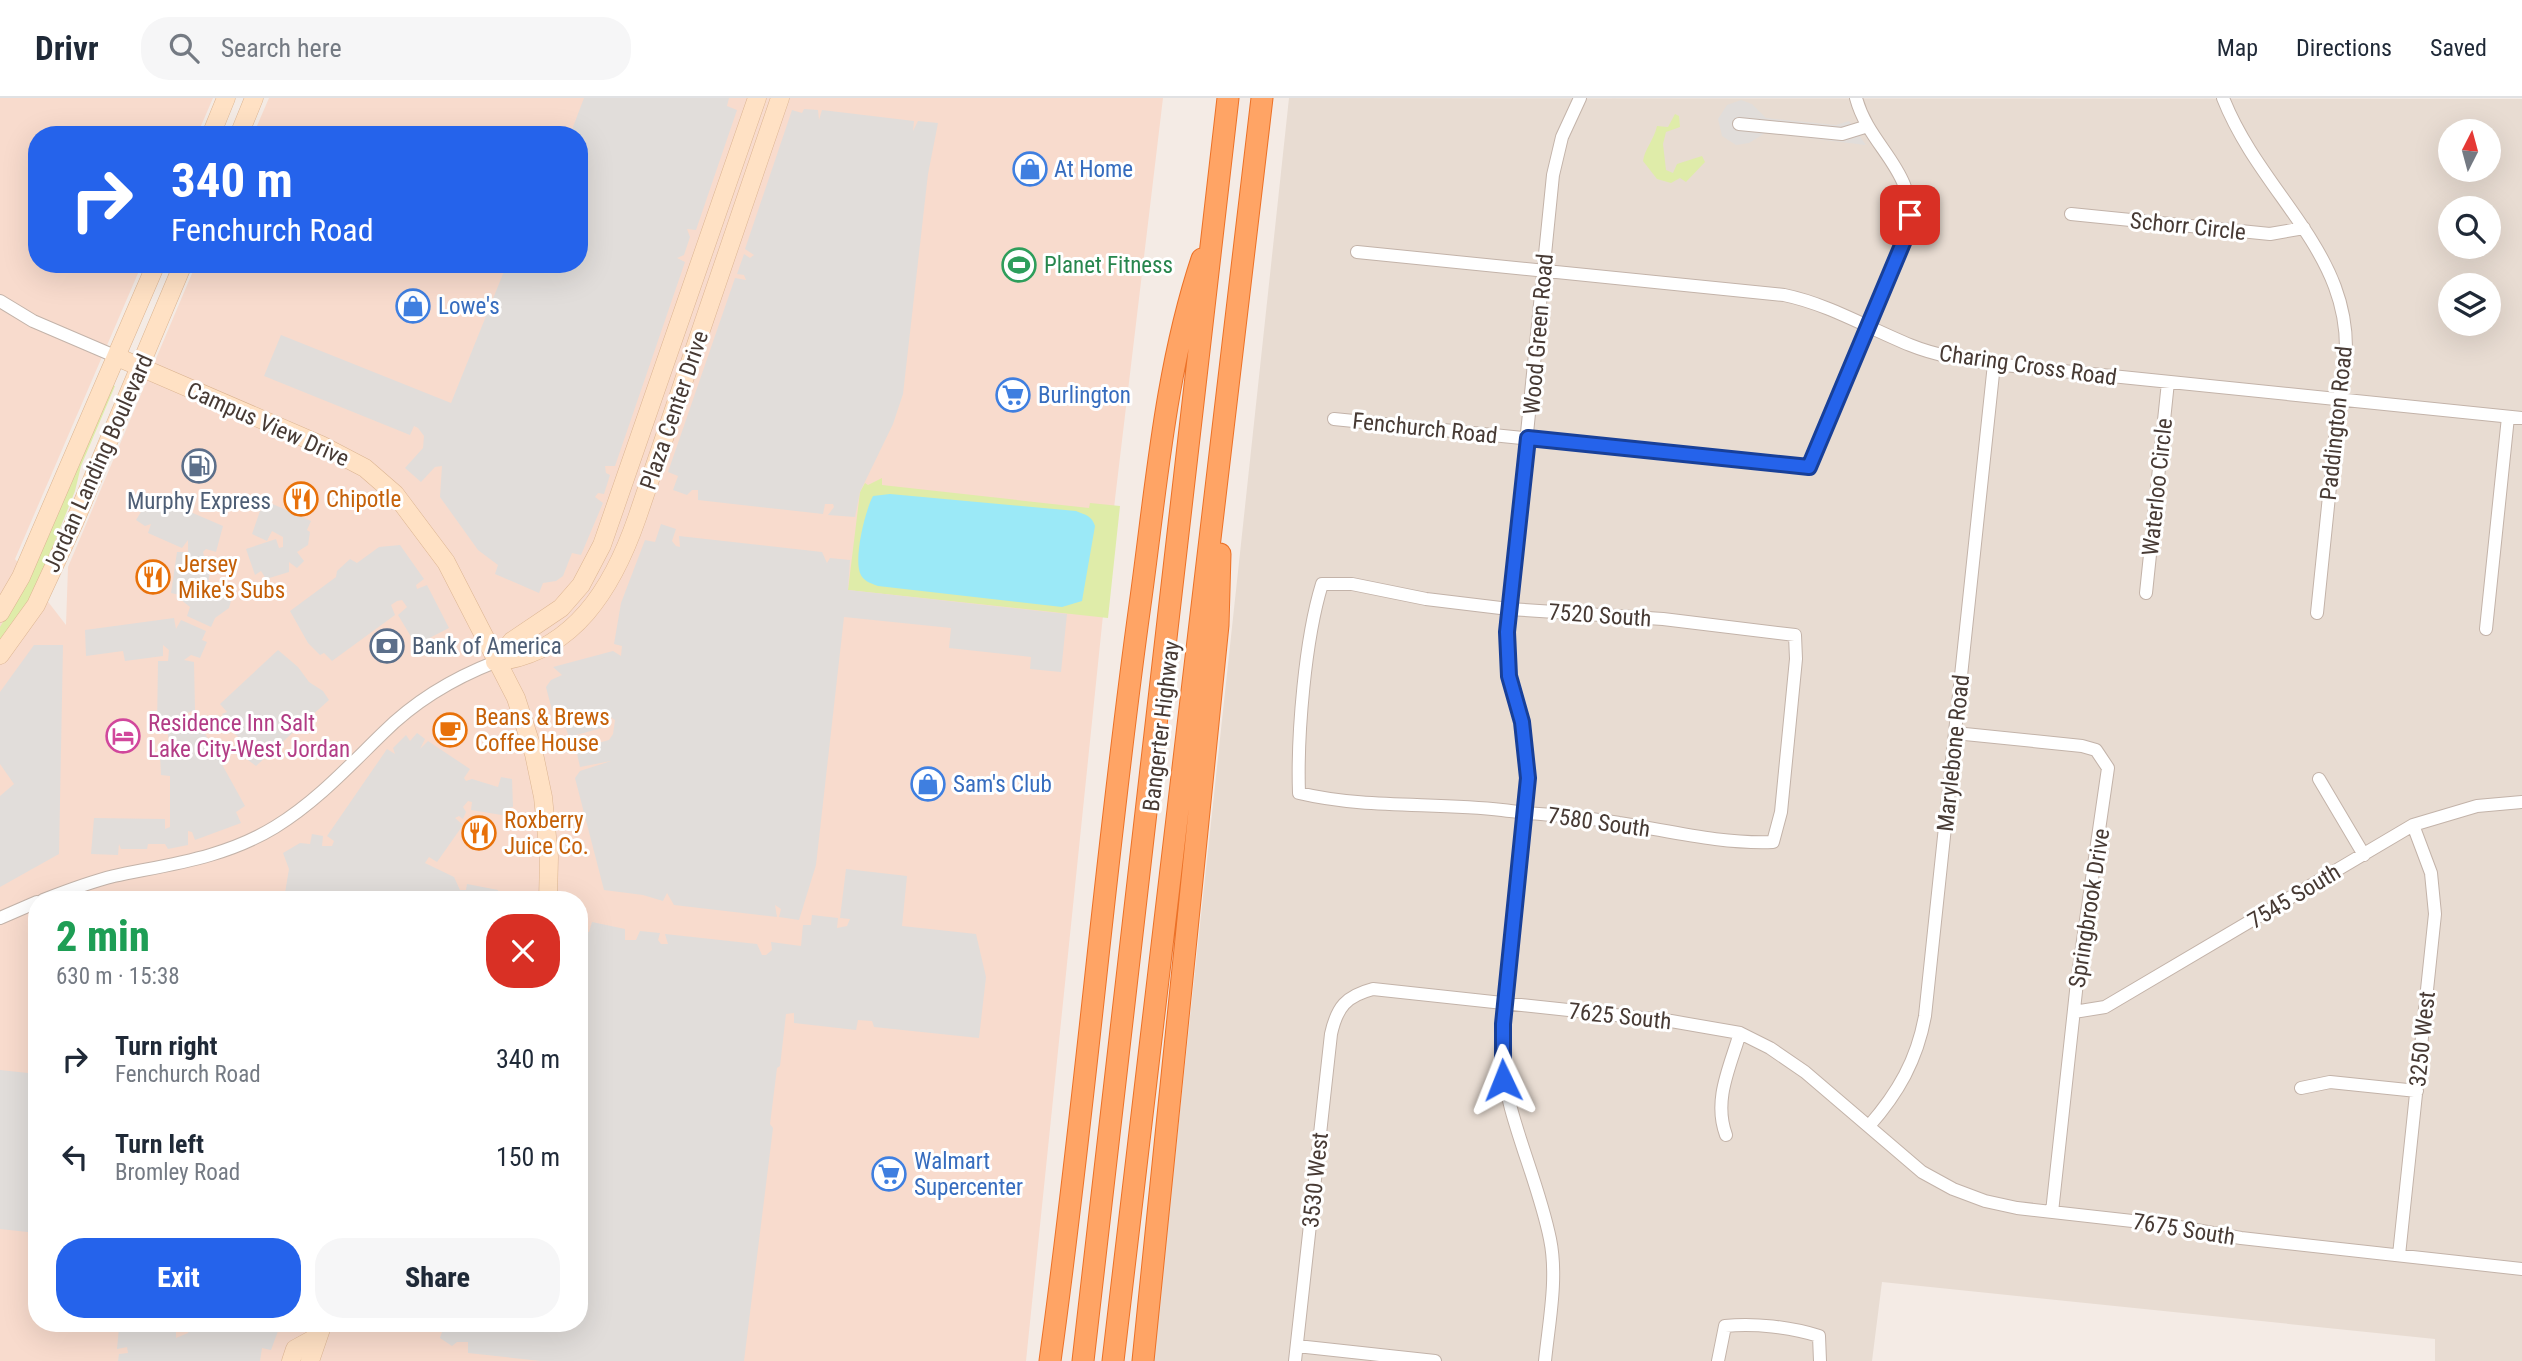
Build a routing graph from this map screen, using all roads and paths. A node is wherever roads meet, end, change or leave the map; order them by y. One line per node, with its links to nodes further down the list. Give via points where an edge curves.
1 (226, 98): 11 (street)
2 (254, 98): 12 (street)
3 (757, 98): 39 (street, Plaza Center Drive, via 602,545 581,585 561,608 512,641)
4 (780, 98): 39 (street, Plaza Center Drive, via 613,578 589,611 550,643 521,659)
5 (1228, 98): 15 (highway, Bangerter Highway)
6 (1262, 98): 31 (highway, Bangerter Highway)
7 (1578, 98): 18 (street, Wood Green Road, via 1553,175)
8 (1856, 98): 13 (street)
9 (2223, 98): 16 (street, Paddington Road)
10 (1739, 124): 13 (street, via 1842,134)
11 (215, 126)
12 (243, 126)
13 (1868, 126): 22 (street, via 1908,190 1910,215 1908,231)
14 (2071, 214): 16 (street, Schorr Circle, via 2270,234)
15 (1216, 217): 68 (highway, via 1177,353 1149,536); 69 (highway, Bangerter Highway)
16 (2304, 228): 27 (street, Paddington Road, via 2332,276 2341,302 2346,352)
17 (1357, 252): 18 (street, Charing Cross Road)
18 (1544, 270): 22 (street, Charing Cross Road, via 1784,295 1823,306); 32 (street, Wood Green Road)
19 (152, 273): 23 (street, Jordan Landing Boulevard)
20 (180, 273): 25 (street, Jordan Landing Boulevard)
21 (0, 301): 23 (street, Campus View Drive, via 33,321)
22 (1867, 327): 24 (street, Charing Cross Road, via 1943,356); 32 (street, Fenchurch Road, via 1809,467)
23 (117, 357): 25 (street, Campus View Drive); 35 (street, Jordan Landing Boulevard, via 21,577)
24 (1994, 365): 26 (street, Charing Cross Road); 40 (street, Marylebone Road)
25 (140, 367): 38 (street, Jordan Landing Boulevard, via 36,605); 39 (street, Campus View Drive, via 321,445 375,477 395,494 446,562)
26 (2168, 382): 27 (street, Charing Cross Road); 33 (street, Waterloo Circle)
27 (2339, 399): 28 (street, Charing Cross Road); 36 (street, Paddington Road)
28 (2508, 417): 29 (street, Charing Cross Road); 37 (street)
29 (2522, 418)
30 (1334, 419): 32 (street, Fenchurch Road)
31 (1223, 426): 70 (highway, Bangerter Highway); 71 (highway, via 1218,625)
32 (1528, 438): 34 (street, Wood Green Road)
33 (2146, 593)
34 (1509, 609): 42 (street, 7520 South, via 1352,584 1322,584 1313,612); 44 (street, Wood Green Road, via 1506,655 1527,754); 46 (street, 7520 South, via 1663,619 1796,635 1781,812)
35 (0, 613)
36 (2317, 613)
37 (2486, 629)
38 (0, 655)
39 (495, 662): 48 (street, Plaza Center Drive, via 475,669 412,708 322,793 259,836 206,859 109,877); 49 (street, Campus View Drive, via 516,698 538,768 547,830)
40 (1955, 733): 54 (street, Springbrook Drive, via 2082,746 2096,750 2105,760 2109,776); 58 (street, Marylebone Road, via 1921,1038 1899,1089)
41 (2319, 779): 47 (street)
42 (1299, 793): 44 (street, 7580 South, via 1350,802)
43 (2522, 802): 45 (street, 7545 South, via 2477,806)
44 (1525, 813): 46 (street, 7580 South, via 1616,822 1713,840); 53 (street, Wood Green Road)
45 (2413, 825): 47 (street, 7545 South); 57 (street, 3250 West, via 2431,873 2435,914)
46 (1773, 842)
47 (2364, 855): 54 (street, 7545 South, via 2105,1007)
48 (69, 891)
49 (548, 891)
50 (28, 906): 51 (street)
51 (0, 918)
52 (1343, 1002): 53 (street, 7625 South, via 1373,989); 65 (street, 3530 West, via 1331,1034)
53 (1505, 1003): 55 (street, 7625 South); 74 (street, Wood Green Road, via 1503,1080 1550,1240 1554,1272)
54 (2074, 1012): 60 (street, Springbrook Drive)
55 (1740, 1033): 58 (street, 7625 South, via 1805,1072); 59 (street, via 1720,1099)
56 (2301, 1088): 57 (street, via 2330,1082)
57 (2417, 1091): 61 (street, 3250 West)
58 (1869, 1126): 60 (street, 7675 South, via 1922,1172 1953,1189 1985,1201)
59 (1726, 1135)
60 (2052, 1212): 61 (street, 7675 South)
61 (2399, 1255): 62 (street, 7675 South)
62 (2522, 1269)
63 (317, 1332): 66 (street, via 295,1349)
64 (319, 1332): 67 (street)
65 (1297, 1346): 72 (street, 3530 West); 73 (street)
66 (291, 1361)
67 (310, 1361)
68 (1050, 1361)
69 (1083, 1361)
70 (1114, 1361)
71 (1143, 1361)
72 (1295, 1361)
73 (1435, 1361)
74 (1545, 1361)
75 (1718, 1361): 76 (street, via 1725,1326 1741,1324 1819,1336)
76 (1820, 1361)

